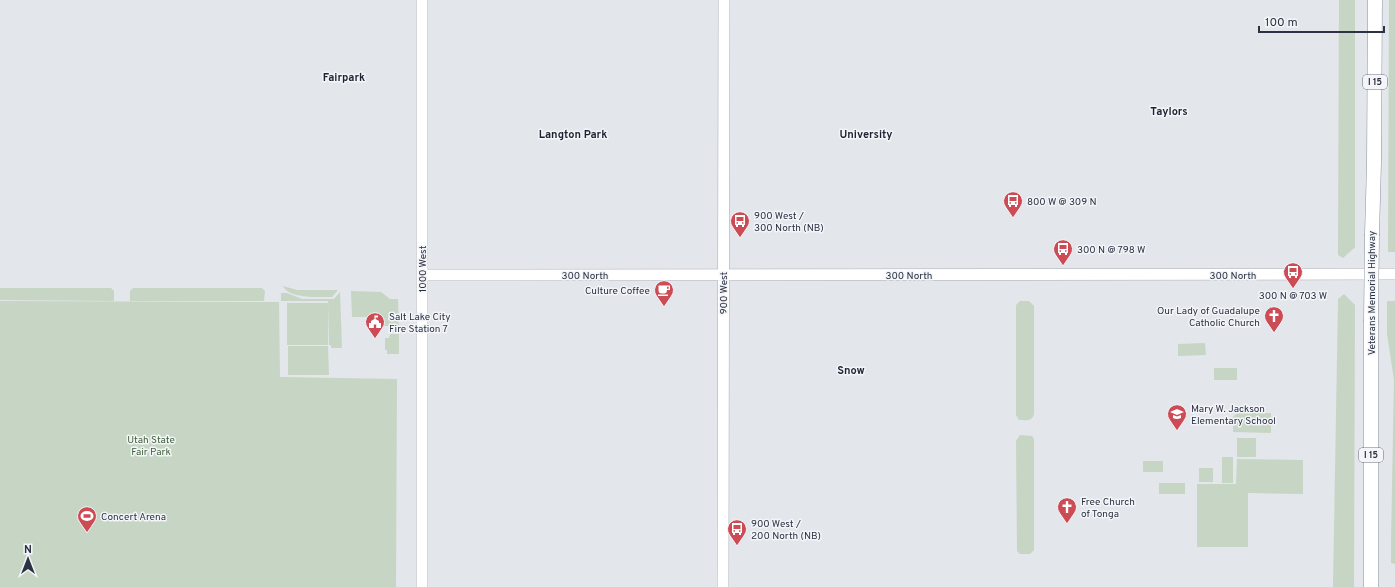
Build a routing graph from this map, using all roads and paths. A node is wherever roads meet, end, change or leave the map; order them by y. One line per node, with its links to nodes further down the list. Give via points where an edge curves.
1 (422, 0): 7 (street, 1000 West)
2 (724, 0): 8 (street, 900 West)
3 (1366, 0): 5 (highway)
4 (1375, 0): 5 (highway, Veterans Memorial Highway / I 15)
5 (1374, 163): 11 (highway, Veterans Memorial Highway / I 15, bridge)
6 (1395, 274): 8 (street, 300 North)
7 (422, 275): 8 (street, 300 North); 9 (street, 1000 West)
8 (723, 275): 10 (street, 900 West)
9 (422, 587)
10 (723, 587)
11 (1371, 587)

